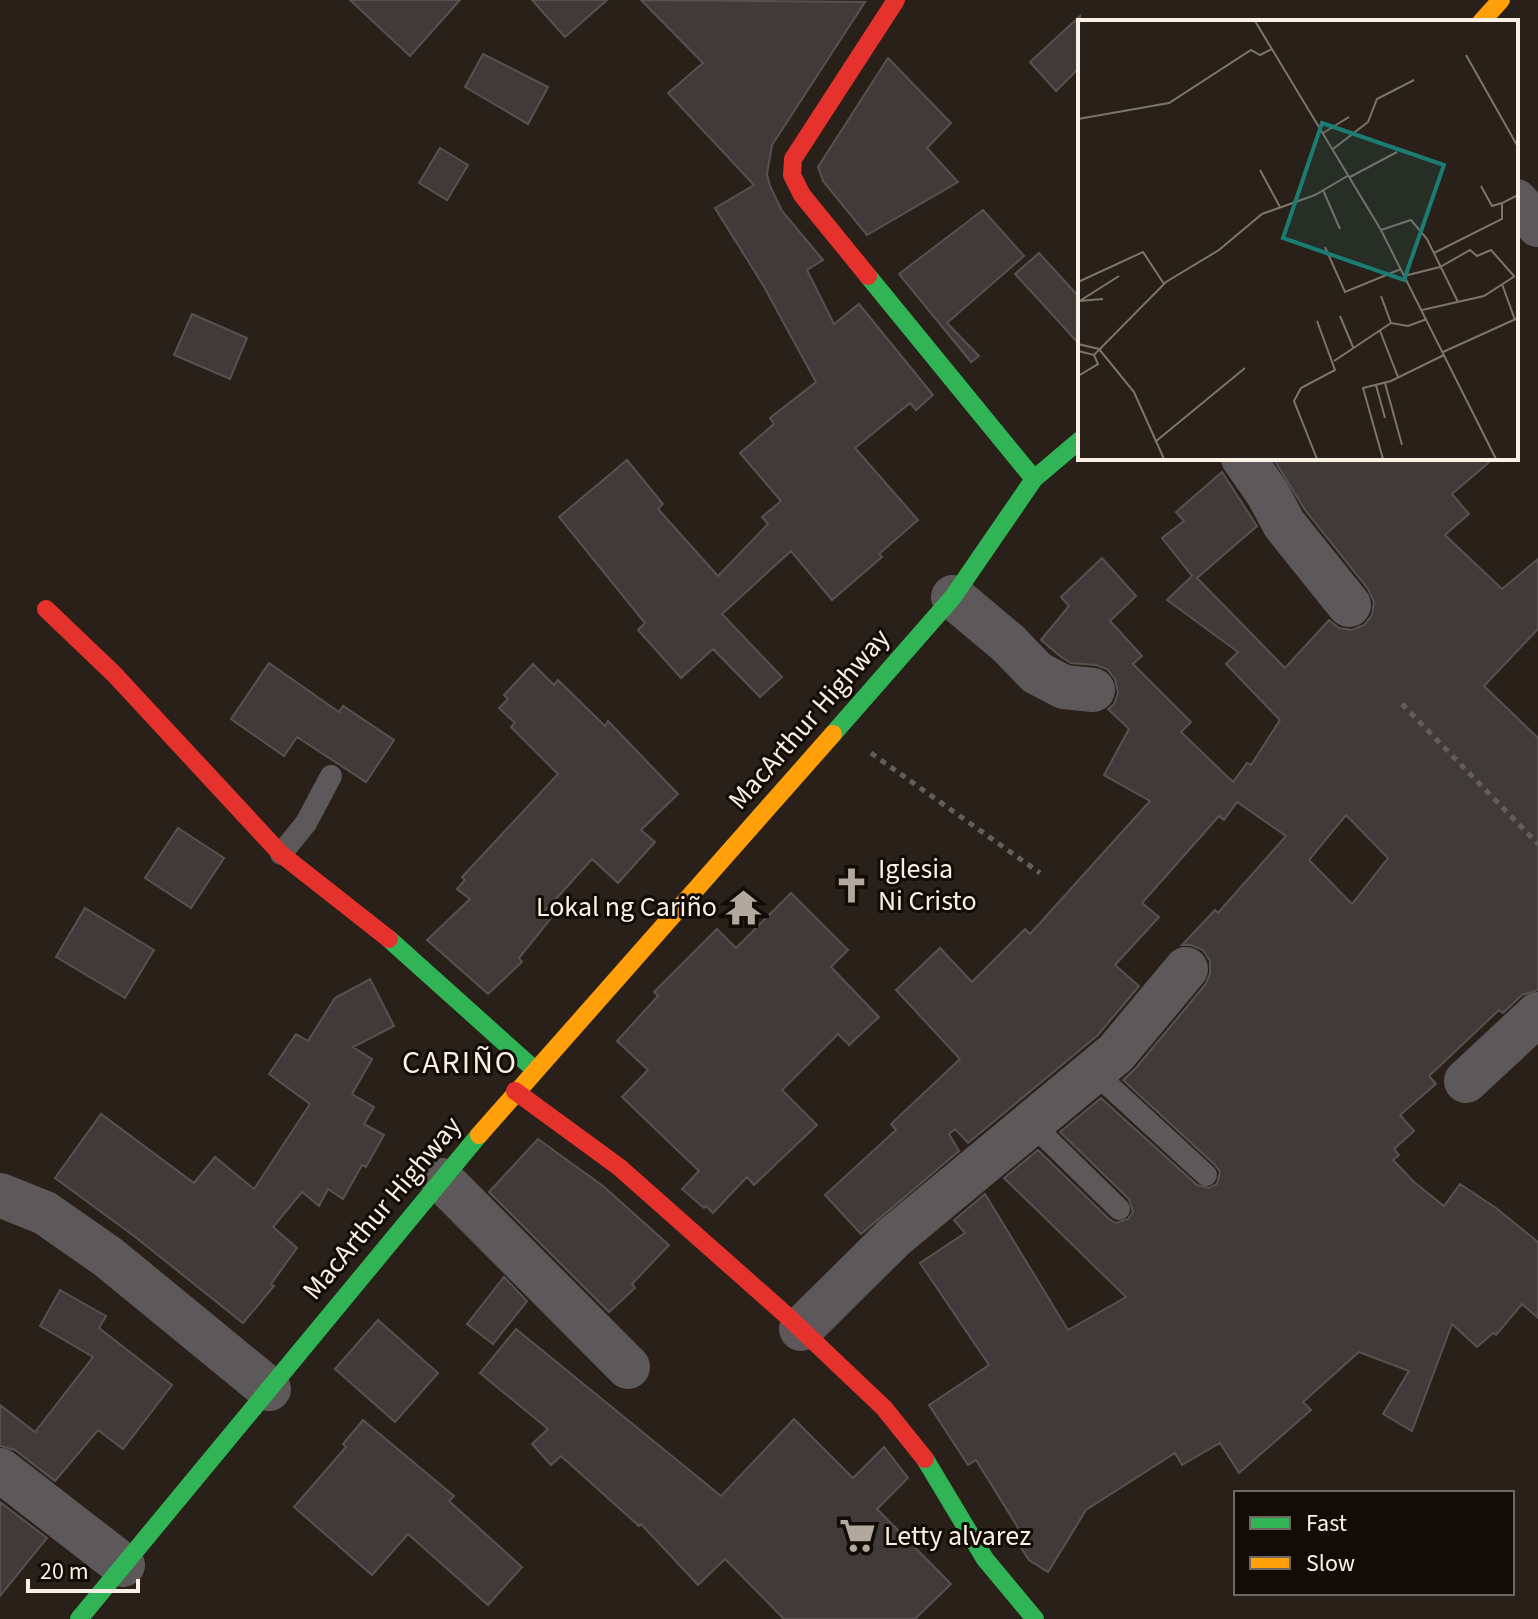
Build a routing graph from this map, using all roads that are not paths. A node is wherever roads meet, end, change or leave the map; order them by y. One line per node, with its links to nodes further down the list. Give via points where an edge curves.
1 (896, 0): 6 (main road, via 793,159 792,175 802,195)
2 (1518, 203): 3 (street)
3 (1538, 225)
4 (1078, 442): 6 (main road, MacArthur Highway)
5 (1244, 460): 8 (street, via 1284,524)
6 (1034, 479): 7 (main road, MacArthur Highway)
7 (953, 597): 10 (street, via 1037,673 1064,687); 15 (main road, MacArthur Highway)
8 (1349, 605)
9 (46, 609): 12 (main road, via 114,674)
10 (1093, 690)
11 (331, 776): 12 (lane, via 306,823)
12 (281, 854): 15 (main road, via 386,936)
13 (1186, 969): 16 (street, via 1116,1053)
14 (1538, 1014): 17 (street)
15 (535, 1070): 18 (main road, MacArthur Highway)
16 (1093, 1071): 19 (street); 20 (lane)
17 (1466, 1081)
18 (515, 1091): 21 (main road, MacArthur Highway); 24 (main road, via 619,1167)
19 (1031, 1123): 23 (lane); 24 (street, via 894,1237)
20 (1206, 1175)
21 (442, 1180): 25 (street); 26 (main road, MacArthur Highway)
22 (0, 1195): 26 (street, via 45,1213 108,1257)
23 (1119, 1209)
24 (801, 1329): 30 (main road, via 884,1408 928,1463 985,1559)
25 (628, 1367)
26 (269, 1389): 28 (main road, MacArthur Highway)
27 (0, 1470): 28 (street)
28 (123, 1565): 29 (main road, MacArthur Highway)
29 (79, 1619)
30 (1035, 1619)

